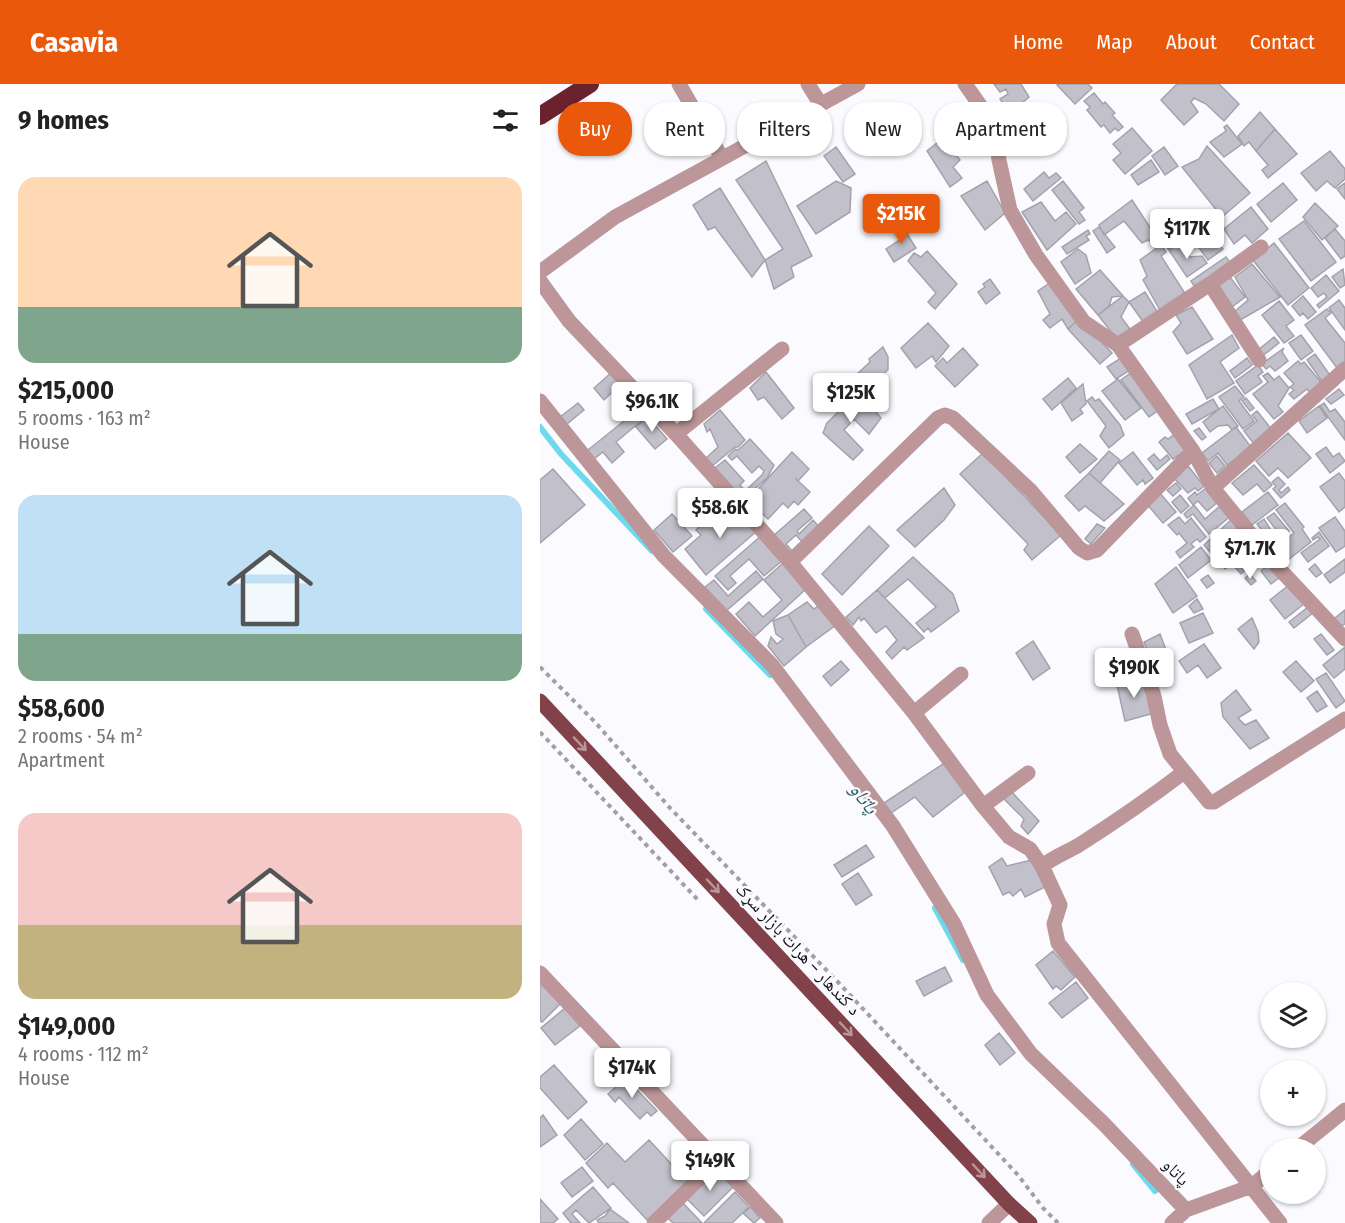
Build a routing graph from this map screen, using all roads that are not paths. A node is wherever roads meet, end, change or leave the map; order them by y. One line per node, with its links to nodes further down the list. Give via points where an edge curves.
1 (590, 84): 8 (highway)
2 (679, 84): 10 (street)
3 (808, 84): 6 (street)
4 (858, 84): 7 (street)
5 (965, 84): 15 (street, via 994,125 1010,210 1036,255 1084,322)
6 (819, 102)
7 (826, 102)
8 (540, 116)
9 (737, 150): 10 (street)
10 (722, 158): 12 (street, via 615,217)
11 (1261, 247): 14 (street)
12 (540, 272)
13 (540, 281): 20 (street, via 569,321)
14 (1210, 284): 15 (street); 17 (street)
15 (1118, 345): 21 (street)
16 (782, 350): 20 (street)
17 (1259, 360)
18 (1345, 369): 22 (street)
19 (540, 400): 41 (street, پاتاو, via 664,556 771,665 893,826 954,924 987,995 1031,1054)
20 (676, 434): 23 (street)
21 (1193, 451): 22 (street); 23 (street, via 1097,549 1087,553 1031,491 953,418 945,415)
22 (1213, 488): 25 (street, via 1274,563)
23 (790, 562): 28 (street)
24 (1132, 634): 31 (street, via 1170,754)
25 (1345, 639)
26 (961, 674): 28 (street)
27 (540, 701): 40 (main road, د کندهار – هرات بازار سړک, one-way to 40)
28 (914, 713): 32 (street)
29 (1345, 719): 31 (street, via 1214,802 1203,797)
30 (1028, 772): 32 (street)
31 (1184, 772): 33 (street, via 1142,804)
32 (983, 806): 33 (street, via 1009,837 1030,849)
33 (1042, 866): 39 (street, via 1060,904 1054,924 1058,943)
34 (540, 973): 37 (street)
35 (1345, 1110): 36 (street)
36 (1311, 1138)
37 (718, 1160): 42 (street); 43 (street)
38 (1260, 1179): 39 (street)
39 (1252, 1186): 41 (street); 47 (street)
40 (1009, 1204): 44 (street); 45 (main road, د کندهار – هرات بازار سړک)
41 (1186, 1210): 46 (street)
42 (654, 1223)
43 (776, 1223)
44 (989, 1223)
45 (1030, 1223)
46 (1172, 1223)
47 (1280, 1223)

